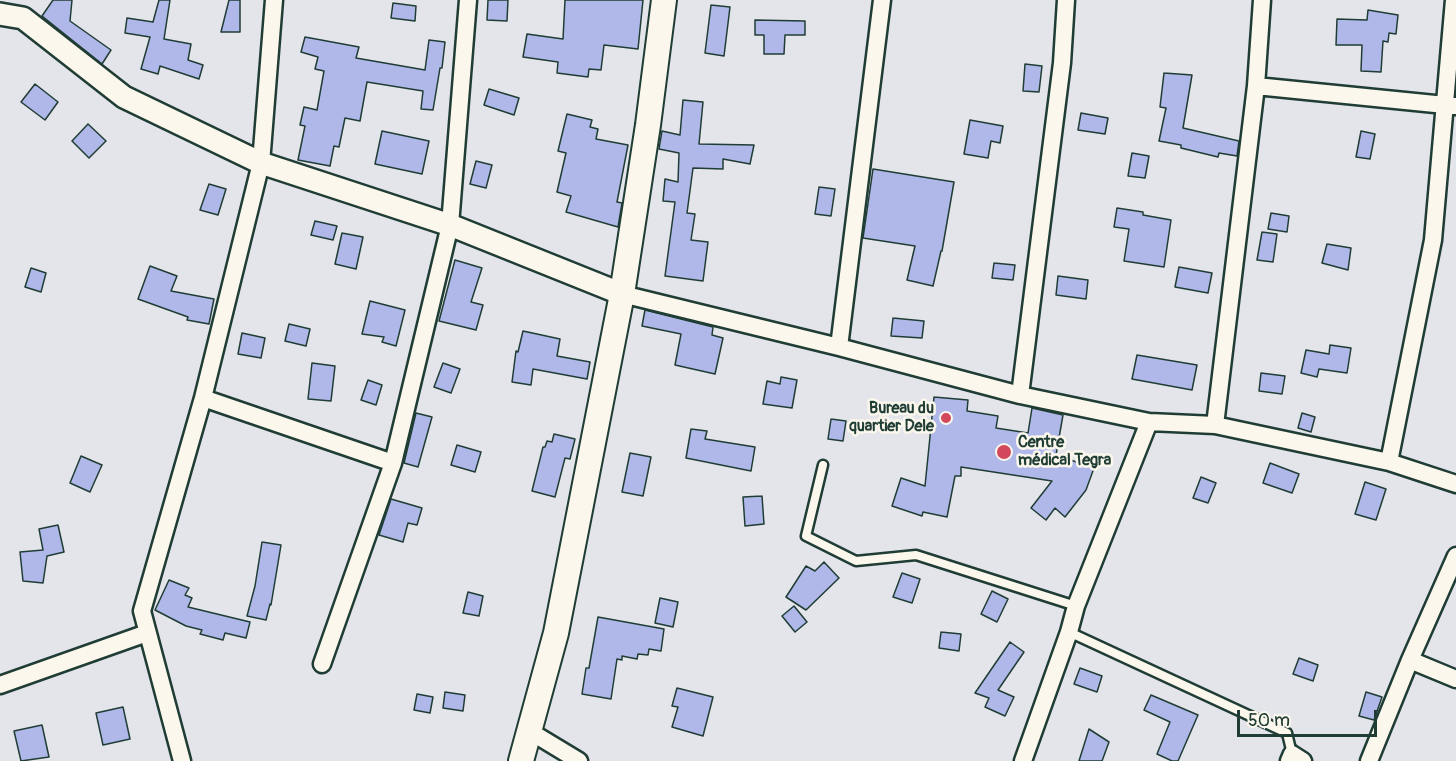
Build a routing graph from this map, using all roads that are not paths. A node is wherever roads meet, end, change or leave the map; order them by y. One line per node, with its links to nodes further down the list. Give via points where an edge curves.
1 (274, 0): 11 (street)
2 (468, 0): 12 (street)
3 (664, 0): 13 (main road)
4 (882, 0): 14 (street)
5 (1066, 0): 15 (street, via 1062,63)
6 (1262, 0): 9 (street)
7 (1454, 0): 10 (street)
8 (1, 14): 11 (street, via 23,18 124,97)
9 (1256, 86): 10 (street); 18 (street)
10 (1451, 105): 19 (street, via 1433,240)
11 (261, 163): 12 (street); 16 (street)
12 (450, 225): 13 (street); 20 (street)
13 (622, 294): 14 (street); 31 (main road, via 556,633)
14 (839, 347): 15 (street)
15 (1020, 395): 17 (street)
16 (203, 398): 20 (street); 26 (street, via 141,611)
17 (1149, 422): 18 (street); 24 (street)
18 (1215, 425): 19 (street)
19 (1389, 462): 22 (street)
20 (393, 463): 28 (street)
21 (823, 465): 24 (lane, via 806,536 856,561 916,555)
22 (1456, 484)
23 (1456, 555): 27 (street)
24 (1076, 606): 25 (street)
25 (1069, 632): 32 (lane, via 1287,732); 36 (street)
26 (147, 633): 30 (street); 33 (street)
27 (1410, 660): 29 (street); 37 (street)
28 (322, 664)
29 (1456, 679)
30 (0, 685)
31 (531, 732): 34 (main road); 35 (street)
32 (1294, 759)
33 (182, 761)
34 (521, 761)
35 (579, 761)
36 (1023, 761)
37 (1369, 761)

